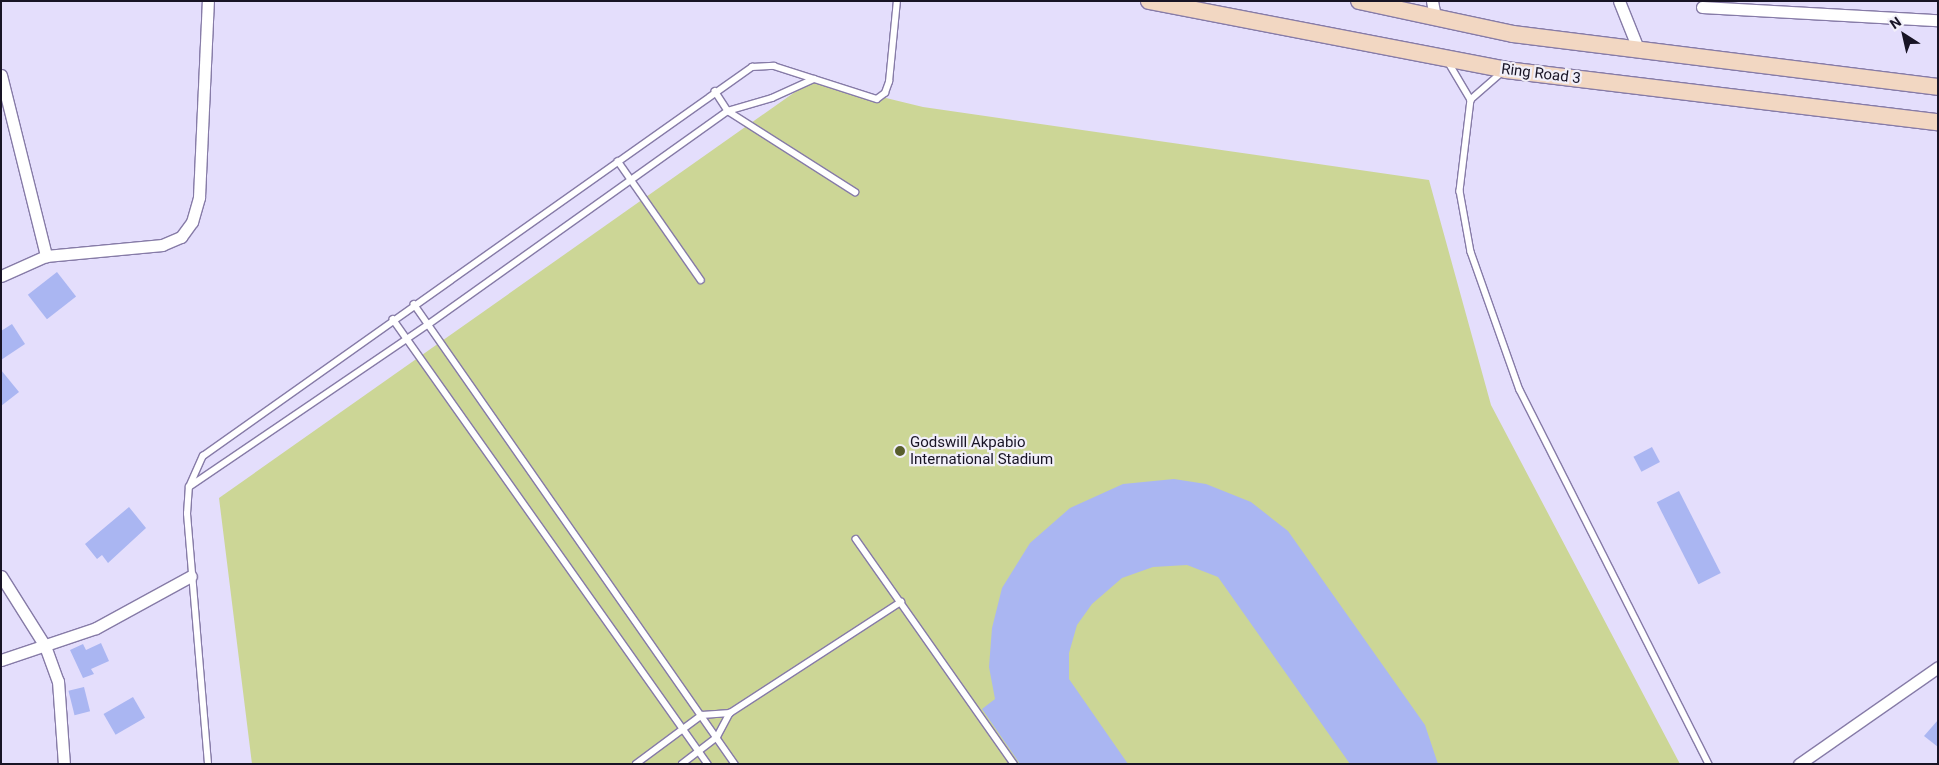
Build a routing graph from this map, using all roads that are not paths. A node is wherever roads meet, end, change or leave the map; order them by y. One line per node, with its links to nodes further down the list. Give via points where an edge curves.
1 (208, 1): 22 (street, via 199,197 192,222 181,237 162,245)
2 (897, 1): 13 (lane, via 886,93 877,99)
3 (1149, 1): 10 (main road, Ring Road 3)
4 (1359, 1): 7 (main road)
5 (1619, 1): 9 (street)
6 (1702, 7): 8 (street)
7 (1433, 9): 9 (main road, via 1513,34)
8 (1938, 20)
9 (1639, 51): 14 (main road)
10 (1448, 61): 11 (main road, Ring Road 3); 16 (lane)
11 (1506, 70): 16 (lane); 18 (main road, Ring Road 3)
12 (1, 75): 22 (street)
13 (814, 79): 15 (lane, via 774,66 752,67); 17 (lane, via 772,98)
14 (1938, 87)
15 (715, 91): 17 (lane); 19 (lane)
16 (1471, 100): 49 (lane, via 1460,191 1471,252 1517,381)
17 (728, 111): 20 (lane); 21 (lane)
18 (1938, 122)
19 (618, 161): 20 (lane); 25 (lane)
20 (631, 180): 24 (lane); 27 (lane)
21 (855, 192)
22 (46, 256): 23 (street)
23 (1, 276)
24 (701, 280)
25 (414, 304): 26 (lane); 27 (lane)
26 (393, 319): 28 (lane); 29 (lane, via 203,456)
27 (429, 324): 28 (lane); 38 (lane)
28 (407, 339): 29 (lane); 39 (lane)
29 (189, 487): 32 (lane)
30 (856, 539): 33 (lane)
31 (1, 576): 34 (street)
32 (191, 576): 34 (street, via 96,628); 43 (lane)
33 (901, 602): 37 (lane); 48 (lane)
34 (45, 646): 35 (street); 42 (street, via 58,681)
35 (1, 660)
36 (1938, 667): 50 (street)
37 (730, 713): 38 (lane); 40 (lane)
38 (702, 715): 39 (lane); 40 (lane)
39 (683, 729): 41 (lane); 44 (lane)
40 (716, 737): 41 (lane); 47 (lane)
41 (699, 751): 45 (lane); 46 (lane)
42 (64, 764)
43 (208, 764)
44 (636, 764)
45 (682, 764)
46 (708, 764)
47 (735, 764)
48 (1014, 764)
49 (1709, 764)
50 (1799, 764)

